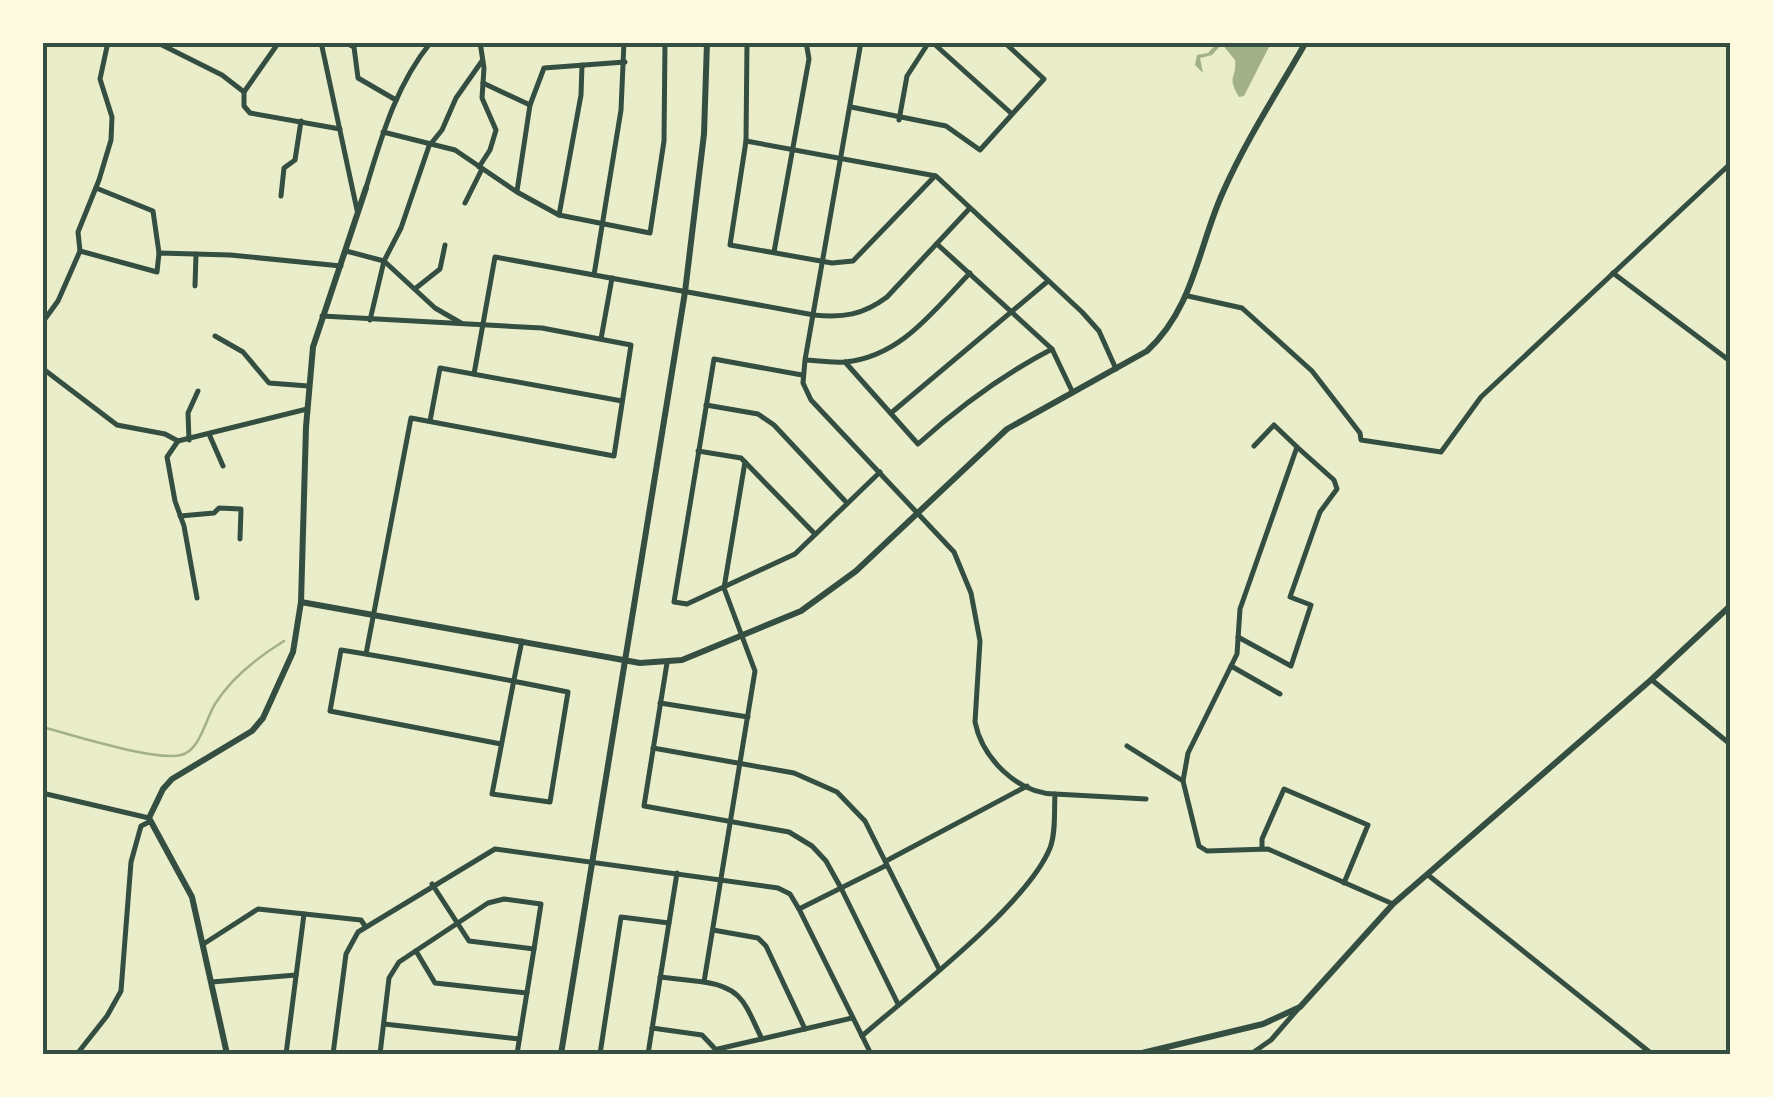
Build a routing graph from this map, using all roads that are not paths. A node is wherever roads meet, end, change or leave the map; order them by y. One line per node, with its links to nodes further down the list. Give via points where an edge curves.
1 (108, 42): 37 (street, via 100,78 112,117 111,140)
2 (156, 42): 21 (street)
3 (279, 42): 21 (street)
4 (321, 42): 28 (street)
5 (344, 42): 22 (street, via 354,47 358,78)
6 (431, 42): 22 (street)
7 (480, 42): 17 (street)
8 (624, 42): 18 (street)
9 (664, 42): 45 (street, via 664,140 650,232)
10 (707, 42): 63 (street)
11 (746, 42): 30 (street)
12 (806, 42): 32 (street, via 809,59)
13 (862, 42): 24 (street)
14 (931, 42): 25 (street); 26 (street, via 906,76)
15 (1004, 42): 25 (street, via 1044,80)
16 (1306, 42): 64 (street, via 1224,190)
17 (482, 61): 20 (street); 31 (street)
18 (624, 62): 19 (street); 45 (street)
19 (582, 65): 23 (street, via 544,68); 44 (street)
20 (483, 83): 23 (street); 35 (street, via 496,130)
21 (244, 92): 27 (street, via 250,113)
22 (396, 100): 29 (street)
23 (530, 105): 39 (street)
24 (851, 107): 26 (street); 33 (street)
25 (1012, 115): 26 (street, via 980,150 946,126)
26 (899, 117)
27 (301, 121): 28 (street); 40 (street)
28 (340, 128): 43 (street)
29 (383, 132): 31 (street); 38 (street)
30 (746, 141): 32 (street); 50 (street, via 730,245)
31 (429, 146): 35 (street, via 455,150); 53 (street)
32 (792, 150): 33 (street); 50 (street)
33 (842, 158): 36 (street); 54 (street)
34 (1730, 164): 57 (street)
35 (480, 169): 39 (street); 41 (street)
36 (936, 176): 42 (street); 54 (street, via 860,256)
37 (96, 188): 48 (street, via 78,232); 51 (street, via 153,212)
38 (366, 188): 43 (street)
39 (516, 192): 44 (street)
40 (281, 196)
41 (465, 203)
42 (970, 208): 46 (street); 60 (street)
43 (358, 212): 49 (street)
44 (560, 215): 45 (street)
45 (604, 225): 58 (street)
46 (938, 244): 56 (street); 66 (street, via 874,307 844,317)
47 (445, 245): 62 (street, via 440,270)
48 (80, 250): 51 (street, via 157,272); 69 (street)
49 (346, 251): 53 (street); 55 (street)
50 (774, 252): 54 (street)
51 (160, 253): 52 (street)
52 (196, 254): 55 (street); 61 (street)
53 (384, 261): 62 (street); 68 (street)
54 (823, 262): 66 (street)
55 (341, 266): 67 (street)
56 (970, 273): 65 (street); 77 (street, via 907,338)
57 (1613, 274): 64 (street, via 1481,397 1441,452 1362,440 1312,371 1242,308); 76 (street)
58 (594, 275): 59 (street); 71 (street, via 496,258)
59 (612, 278): 63 (street); 73 (street)
60 (1048, 281): 65 (street); 79 (street, via 1099,331)
61 (195, 286)
62 (416, 288): 70 (street)
63 (686, 292): 66 (street); 113 (street)
64 (1188, 296): 79 (street, via 1163,336)
65 (1011, 313): 74 (street); 88 (street)
66 (814, 315): 75 (street)
67 (322, 316): 68 (street); 82 (street)
68 (370, 320): 70 (street)
69 (42, 323)
70 (464, 324): 71 (street)
71 (483, 326): 73 (street); 80 (street)
72 (216, 336): 82 (street, via 243,352 269,383)
73 (601, 339): 85 (street, via 631,345)
74 (1052, 349): 84 (street); 88 (street, via 1007,372 918,444)
75 (805, 360): 77 (street); 81 (street)
76 (1730, 361)
77 (845, 362): 88 (street)
78 (42, 368): 92 (street, via 116,426)
79 (1116, 368): 84 (street)
80 (474, 374): 85 (street); 89 (street, via 440,368)
81 (803, 375): 86 (street, via 714,359); 98 (street, via 811,400)
82 (308, 386): 87 (street)
83 (198, 391): 91 (street, via 188,413)
84 (1072, 391): 100 (street, via 995,438)
85 (622, 401): 89 (street, via 614,456)
86 (706, 404): 95 (street); 99 (street, via 758,414 774,425)
87 (307, 409): 90 (street); 106 (street)
88 (890, 414)
89 (430, 421): 108 (street, via 411,418)
90 (209, 434): 91 (street); 97 (street)
91 (189, 440): 92 (street)
92 (178, 441): 101 (street, via 167,457)
93 (1254, 446): 94 (street, via 1274,424)
94 (1297, 447): 109 (street, via 1240,609); 109 (street, via 1337,489 1320,512 1290,597 1311,605 1291,666)
95 (698, 450): 96 (street); 104 (street, via 674,602 687,604)
96 (745, 462): 102 (street); 104 (street)
97 (223, 466)
98 (880, 472): 99 (street); 100 (street)
99 (847, 503): 102 (street)
100 (920, 512): 110 (street, via 819,600); 127 (street, via 954,552 971,593 980,641 978,734 989,758)
101 (180, 516): 103 (street, via 240,509); 105 (street)
102 (814, 534): 104 (street, via 786,560)
103 (240, 538)
104 (724, 588): 110 (street)
105 (197, 598)
106 (301, 602): 108 (street); 131 (street, via 293,652 263,718 172,779)
107 (1730, 606): 116 (street)
108 (374, 614): 111 (street); 112 (street)
109 (1238, 637): 115 (street)
110 (740, 638): 114 (street); 120 (street, via 755,672)
111 (522, 642): 113 (street); 117 (street)
112 (366, 654): 117 (street); 121 (street, via 341,650 330,712)
113 (625, 661): 114 (street); 134 (street)
114 (666, 663): 119 (street)
115 (1230, 666): 118 (street); 126 (street, via 1188,753)
116 (1652, 679): 122 (street); 136 (street)
117 (514, 681): 121 (street); 121 (street, via 568,692 550,802 492,794)
118 (1280, 694)
119 (660, 704): 120 (street); 124 (street)
120 (748, 718): 125 (street)
121 (502, 744)
122 (1730, 744)
123 (1127, 746): 126 (street)
124 (653, 748): 125 (street); 132 (street, via 644,806)
125 (740, 763): 132 (street); 135 (street, via 806,777 837,792 864,821)
126 (1183, 781): 133 (street, via 1200,846 1215,853)
127 (1027, 786): 129 (street); 135 (street)
128 (42, 793): 131 (street)
129 (1054, 794): 130 (street); 152 (street, via 1052,844 1044,860 1016,896)
130 (1146, 799)
131 (149, 820): 149 (street, via 192,898); 168 (street, via 132,854 121,990)
132 (731, 822): 138 (street); 141 (street, via 789,832 826,860)
133 (1262, 848): 139 (street); 139 (street, via 1284,789 1368,825)
134 (592, 862): 137 (street); 140 (street, via 495,849); 174 (street)
135 (886, 863): 141 (street); 152 (street)
136 (1426, 873): 142 (street); 180 (street)
137 (677, 874): 138 (street); 146 (street)
138 (722, 878): 143 (street, via 778,888); 148 (street)
139 (1344, 883): 142 (street)
140 (432, 884): 145 (street); 147 (street)
141 (841, 888): 143 (street); 158 (street)
142 (1393, 904): 159 (street)
143 (799, 909): 160 (street)
144 (304, 914): 147 (street, via 361,920); 149 (street, via 258,909); 153 (street)
145 (458, 924): 150 (street, via 469,940); 150 (street, via 498,900 541,904); 151 (street)
146 (669, 924): 154 (street); 175 (street, via 621,917)
147 (364, 926): 171 (street, via 346,954)
148 (713, 930): 156 (street); 163 (street, via 758,938 766,946)
149 (205, 943): 155 (street)
150 (534, 949): 157 (street)
151 (416, 952): 157 (street, via 436,983); 161 (street, via 390,974)
152 (939, 968): 158 (street)
153 (296, 975): 155 (street); 170 (street)
154 (660, 977): 156 (street); 162 (street)
155 (212, 982): 169 (street)
156 (704, 982): 165 (street, via 740,994)
157 (527, 993): 166 (street)
158 (898, 1004): 164 (street)
159 (1300, 1007): 178 (street, via 1263,1024); 179 (street)
160 (852, 1018): 163 (street); 164 (street)
161 (384, 1024): 166 (street); 172 (street)
162 (652, 1028): 167 (street, via 702,1036); 176 (street)
163 (806, 1029): 165 (street)
164 (862, 1036): 177 (street)
165 (762, 1039): 167 (street)
166 (519, 1040): 173 (street)
167 (719, 1052)
168 (78, 1054)
169 (227, 1054)
170 (286, 1054)
171 (333, 1054)
172 (380, 1054)
173 (517, 1054)
174 (560, 1054)
175 (600, 1054)
176 (648, 1054)
177 (871, 1054)
178 (1138, 1054)
179 (1250, 1054)
180 (1652, 1054)

